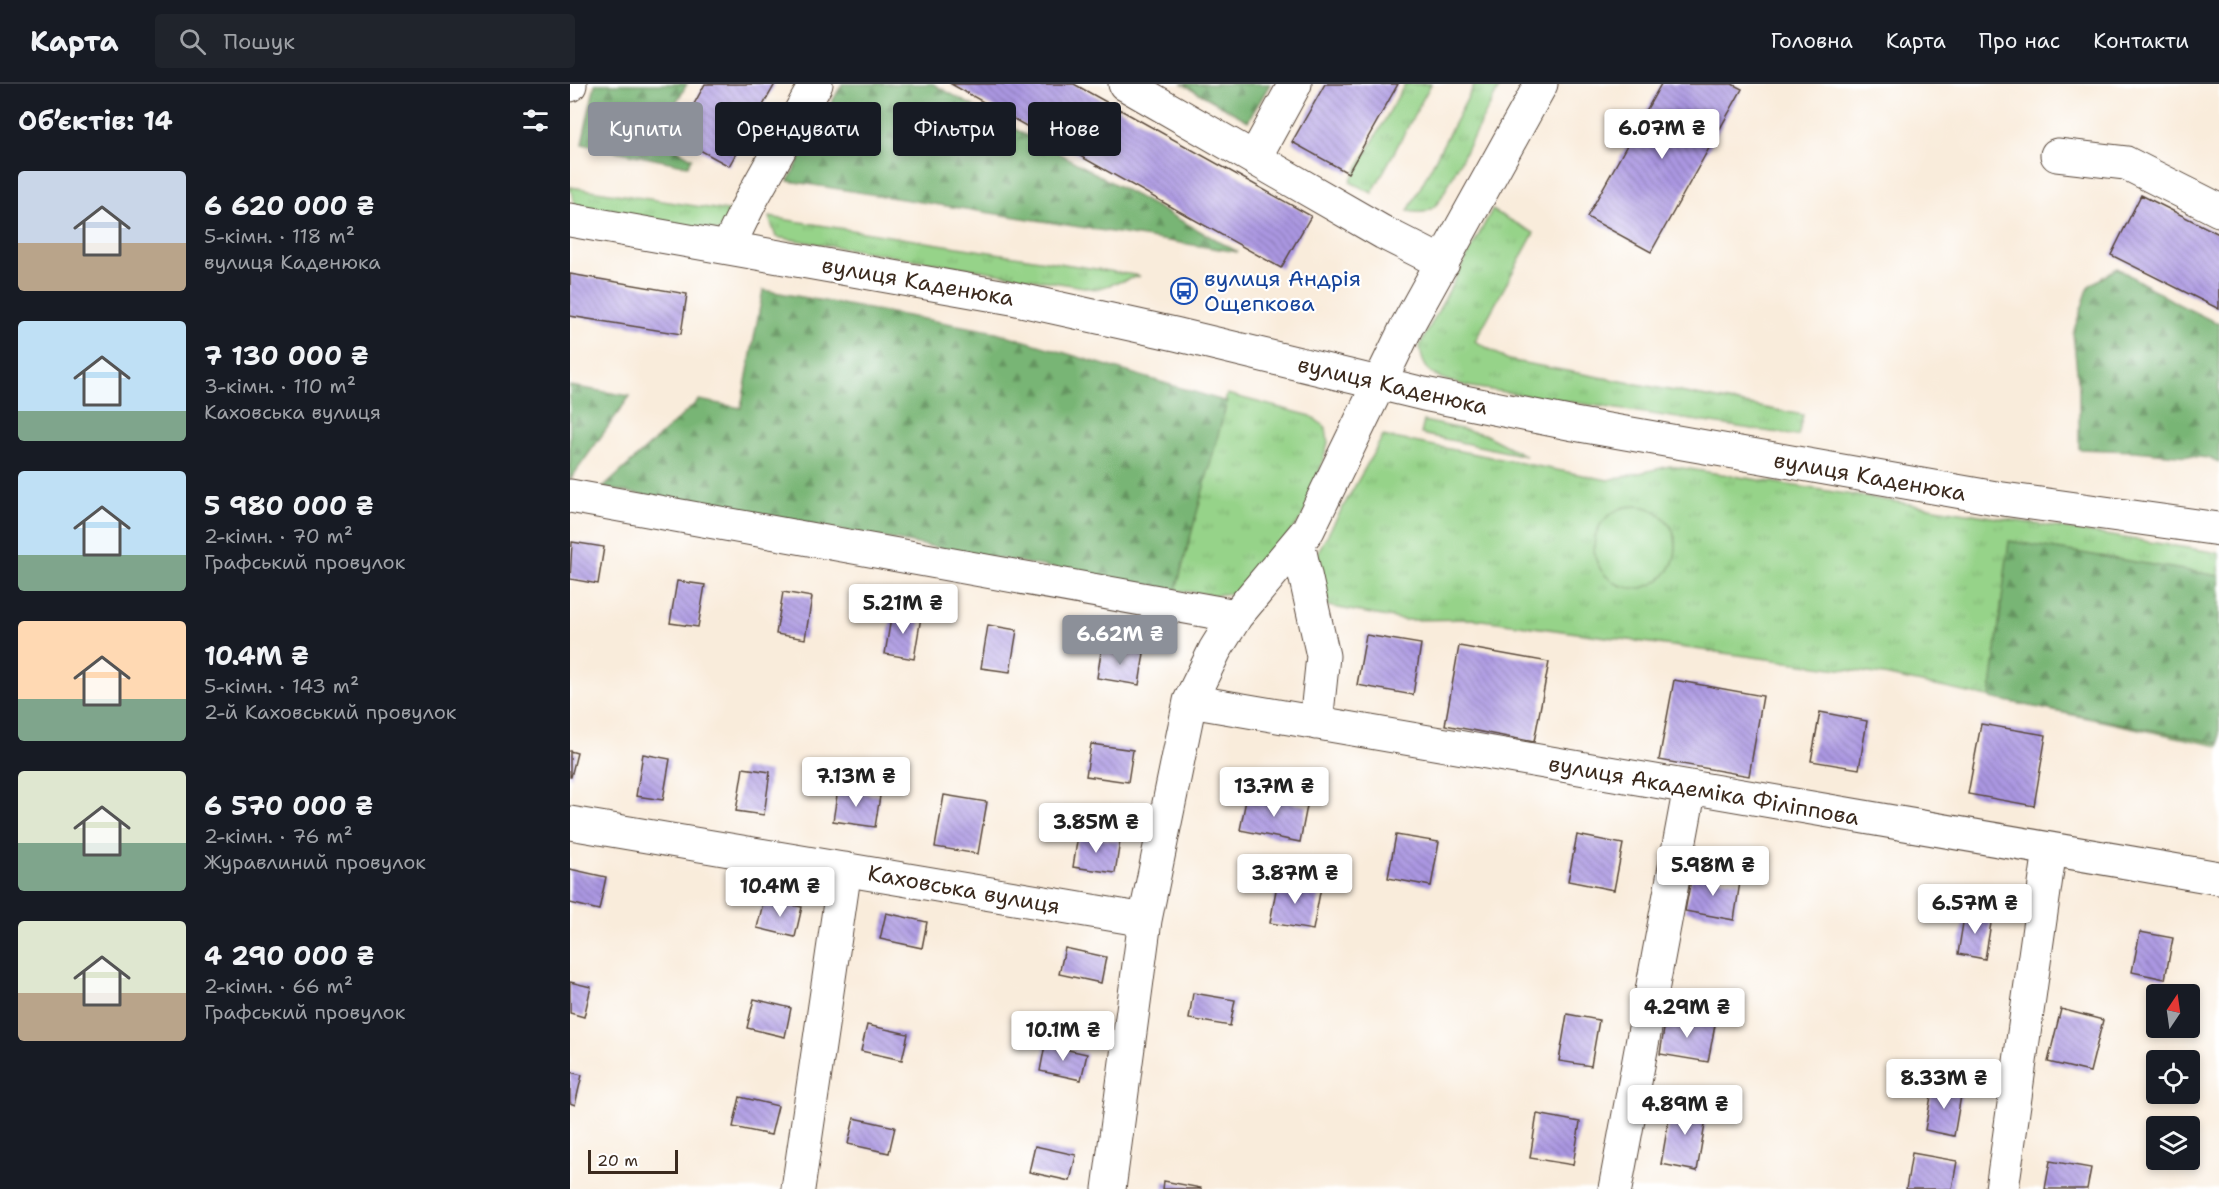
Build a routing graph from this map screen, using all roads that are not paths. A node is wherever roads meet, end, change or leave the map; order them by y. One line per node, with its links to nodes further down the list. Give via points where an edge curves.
1 (816, 84): 9 (street)
2 (1125, 84): 6 (street)
3 (1295, 84): 6 (street)
4 (1541, 84): 10 (street)
5 (2057, 155): 7 (street, via 2126,163)
6 (1255, 157): 10 (street)
7 (2219, 210)
8 (570, 220): 9 (street, вулиця Каденюка)
9 (728, 247): 11 (street, вулиця Каденюка, via 1012,298)
10 (1443, 263): 11 (street, via 1407,326)
11 (1381, 383): 13 (street, вулиця Каденюка, via 1574,424 1996,498); 14 (street)
12 (570, 496): 15 (street)
13 (2219, 529)
14 (1298, 543): 15 (street); 17 (street, via 1323,656)
15 (1236, 616): 16 (street)
16 (1190, 701): 17 (street, вулиця Академіка Філіппова); 23 (street)
17 (1316, 723): 18 (street, вулиця Академіка Філіппова)
18 (1690, 788): 20 (street, вулиця Академіка Філіппова); 26 (street)
19 (570, 823): 21 (street, Каховська вулиця)
20 (2050, 849): 22 (street, вулиця Академіка Філіппова); 27 (street)
21 (845, 869): 23 (street, Каховська вулиця); 24 (street)
22 (2219, 878)
23 (1145, 920): 25 (street)
24 (798, 1189)
25 (1108, 1189)
26 (1615, 1189)
27 (2002, 1189)

